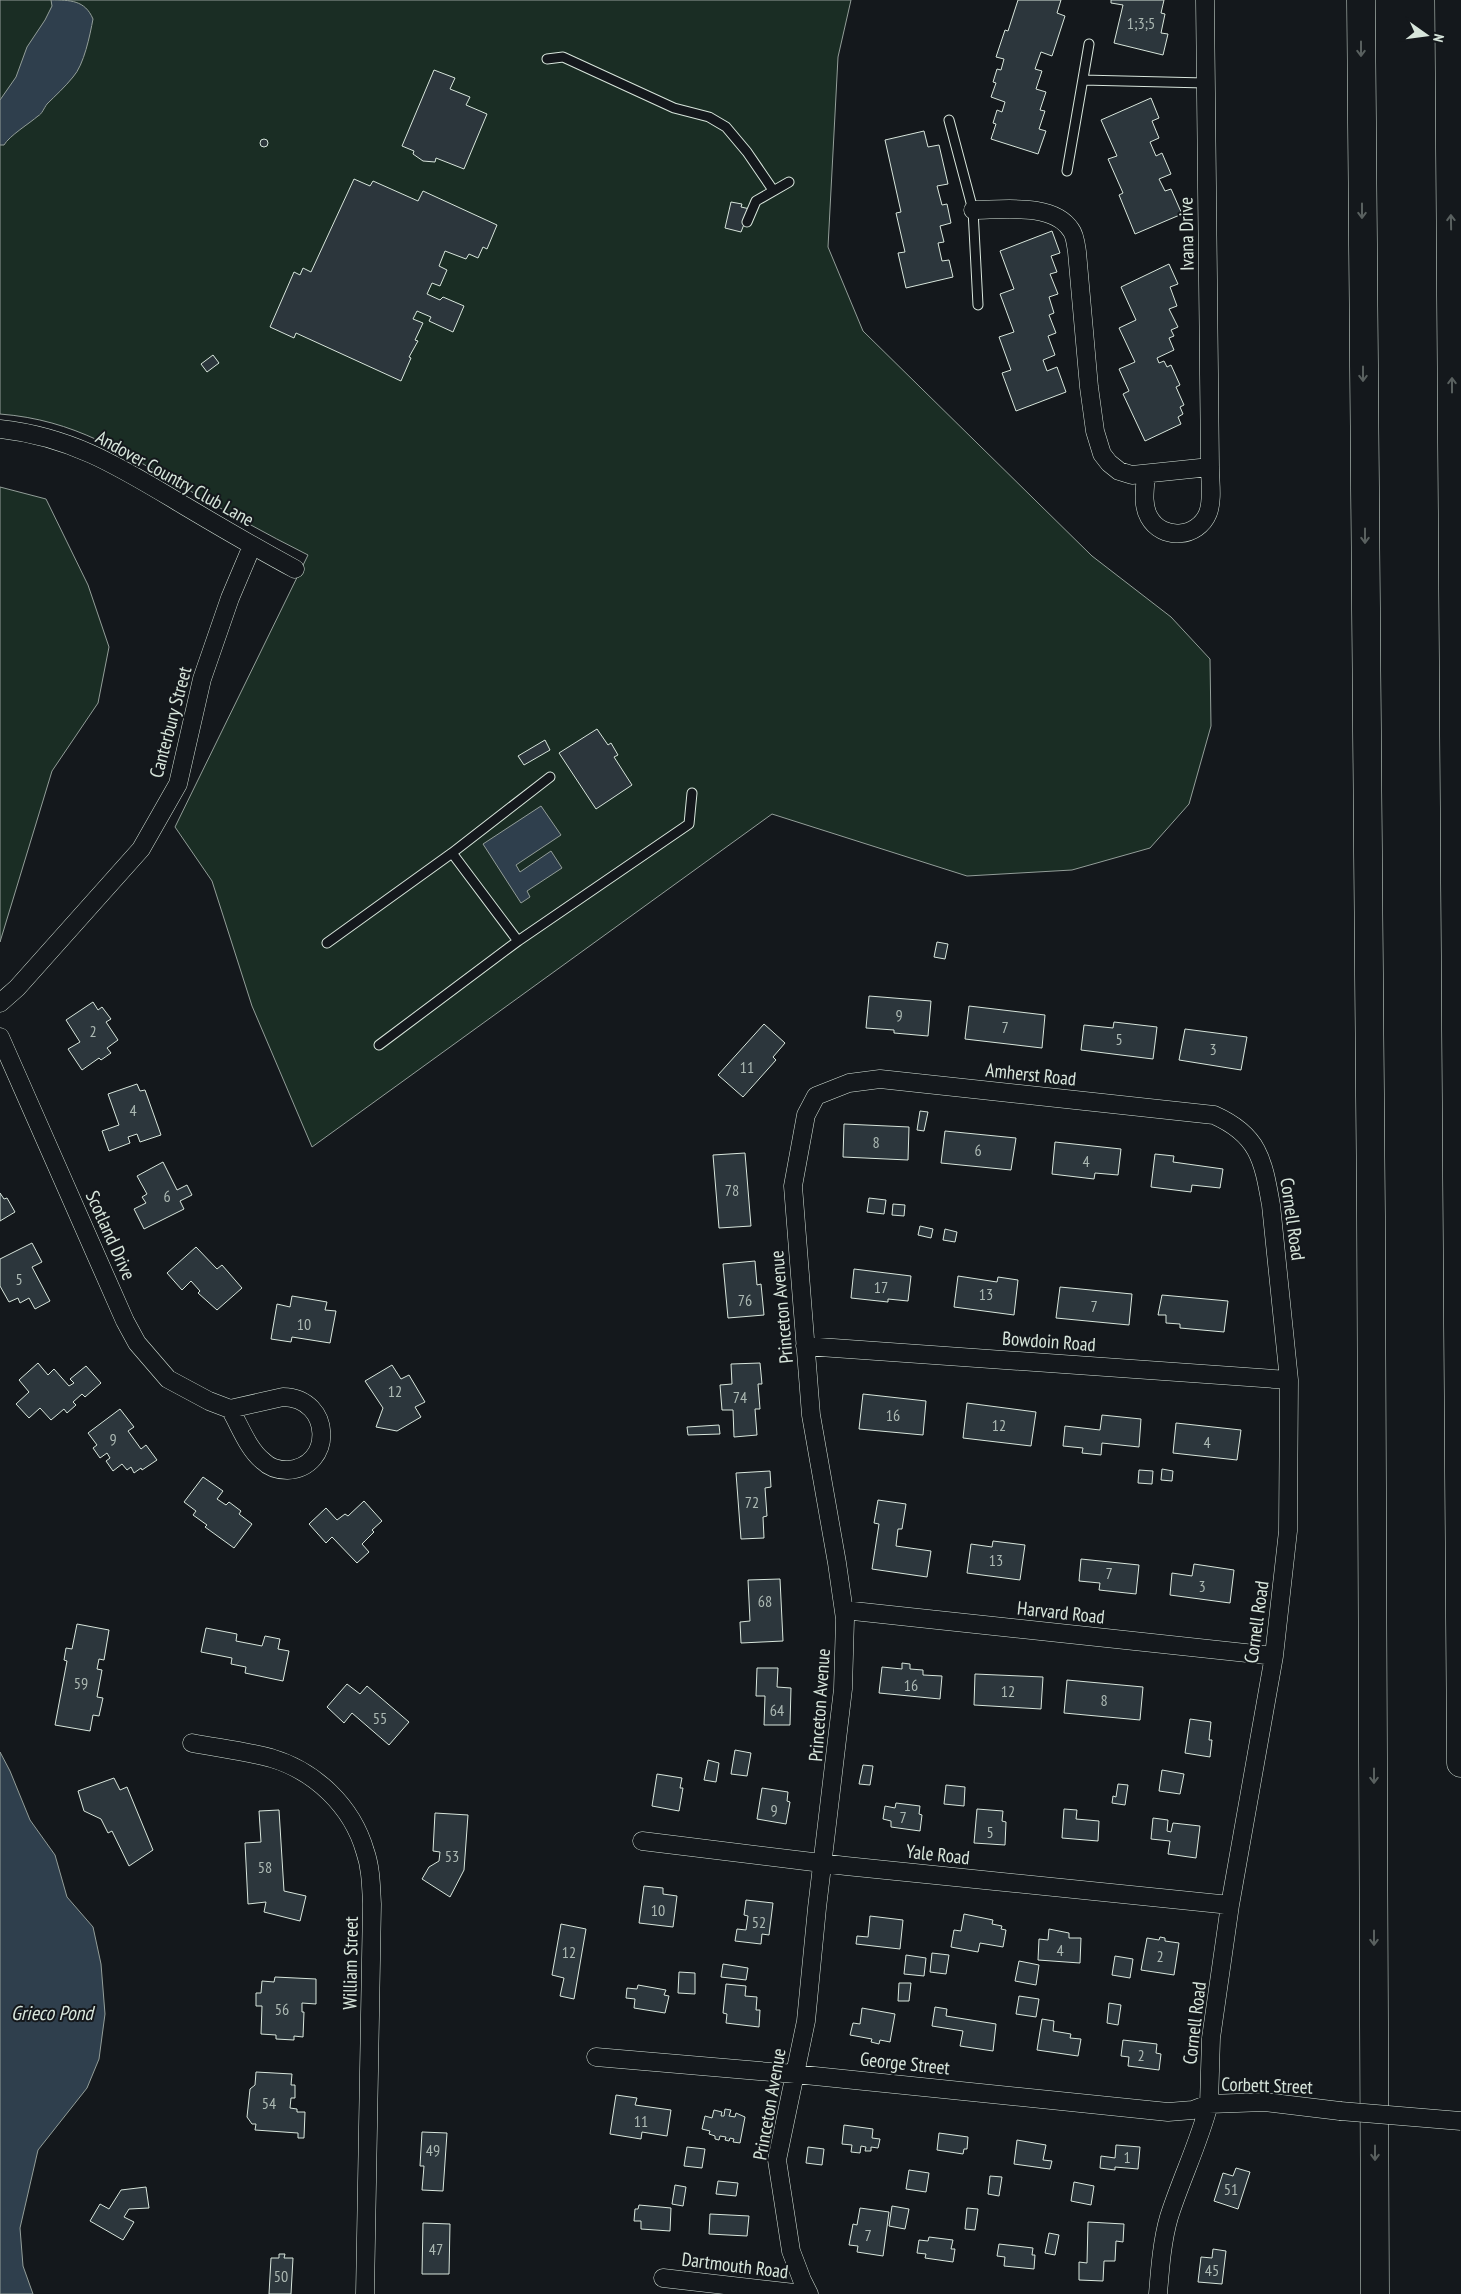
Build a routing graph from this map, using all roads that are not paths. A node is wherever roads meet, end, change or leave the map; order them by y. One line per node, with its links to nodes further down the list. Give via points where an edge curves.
1 (1205, 0): 7 (street, Ivana Drive)
2 (1361, 0): 49 (highway, one-way to 49)
3 (1449, 0): 36 (highway, one-way to 3)
4 (1089, 44): 6 (lane)
5 (546, 59): 11 (lane, via 562,57 674,108 710,117 726,128 747,152)
6 (1083, 80): 7 (lane); 9 (lane)
7 (1205, 83): 16 (street, Ivana Drive)
8 (948, 120): 12 (lane)
9 (1067, 171)
10 (789, 182): 11 (lane)
11 (772, 190): 13 (lane, via 756,201)
12 (973, 210): 14 (lane); 17 (street, via 1052,213 1072,231 1098,443 1109,463 1119,471)
13 (748, 222)
14 (978, 305)
15 (0, 429): 18 (street, Andover Country Club Lane, via 32,433 96,456)
16 (1210, 467): 17 (street); 17 (street, Ivana Drive, via 1209,511 1202,523 1184,533 1163,530 1148,516)
17 (1146, 475)
18 (252, 546): 19 (street, Andover Country Club Lane); 25 (street, Canterbury Street, via 202,679 178,784 141,849)
19 (295, 569)
20 (550, 777): 22 (lane)
21 (692, 793): 23 (lane, via 689,824)
22 (452, 852): 23 (lane); 24 (lane)
23 (518, 941): 27 (lane)
24 (327, 943)
25 (0, 1004)
26 (0, 1037): 32 (street, Scotland Drive, via 137,1343 168,1379)
27 (379, 1045)
28 (806, 1115): 29 (street, Amherst Road, via 816,1096 849,1082 880,1079 1214,1115 1235,1126); 30 (street, Princeton Avenue, via 792,1186)
29 (1254, 1145): 31 (street, Cornell Road, via 1267,1179 1272,1205)
30 (805, 1346): 31 (street, Bowdoin Road); 33 (street, Princeton Avenue, via 811,1415)
31 (1289, 1380): 34 (street, Cornell Road, via 1288,1532)
32 (230, 1409): 32 (street, via 283,1397 299,1399 311,1407 320,1420 322,1435 318,1450 308,1462 293,1469 270,1466 258,1456)
33 (844, 1610): 34 (street, Harvard Road); 38 (street, Princeton Avenue, via 843,1689)
34 (1274, 1656): 39 (street, Cornell Road)
35 (192, 1743): 45 (street, William Street, via 272,1759 317,1781 348,1814 366,1851 372,1904)
36 (1461, 1764)
37 (642, 1841): 38 (street, Yale Road)
38 (823, 1863): 39 (street, Yale Road); 41 (street, Princeton Avenue, via 806,2021)
39 (1230, 1905): 42 (street, Cornell Road, via 1211,2038)
40 (596, 2057): 41 (street, George Street)
41 (795, 2074): 42 (street, George Street, via 1168,2112 1193,2110); 47 (street, Princeton Avenue, via 777,2160 792,2251)
42 (1208, 2104): 43 (street, Corbett Street, bridge, via 1265,2102); 48 (street, Corbett Street, via 1168,2220)
43 (1461, 2122)
44 (663, 2278): 46 (street, Dartmouth Road)
45 (366, 2294)
46 (802, 2294)
47 (809, 2294)
48 (1158, 2294)
49 (1376, 2294)

